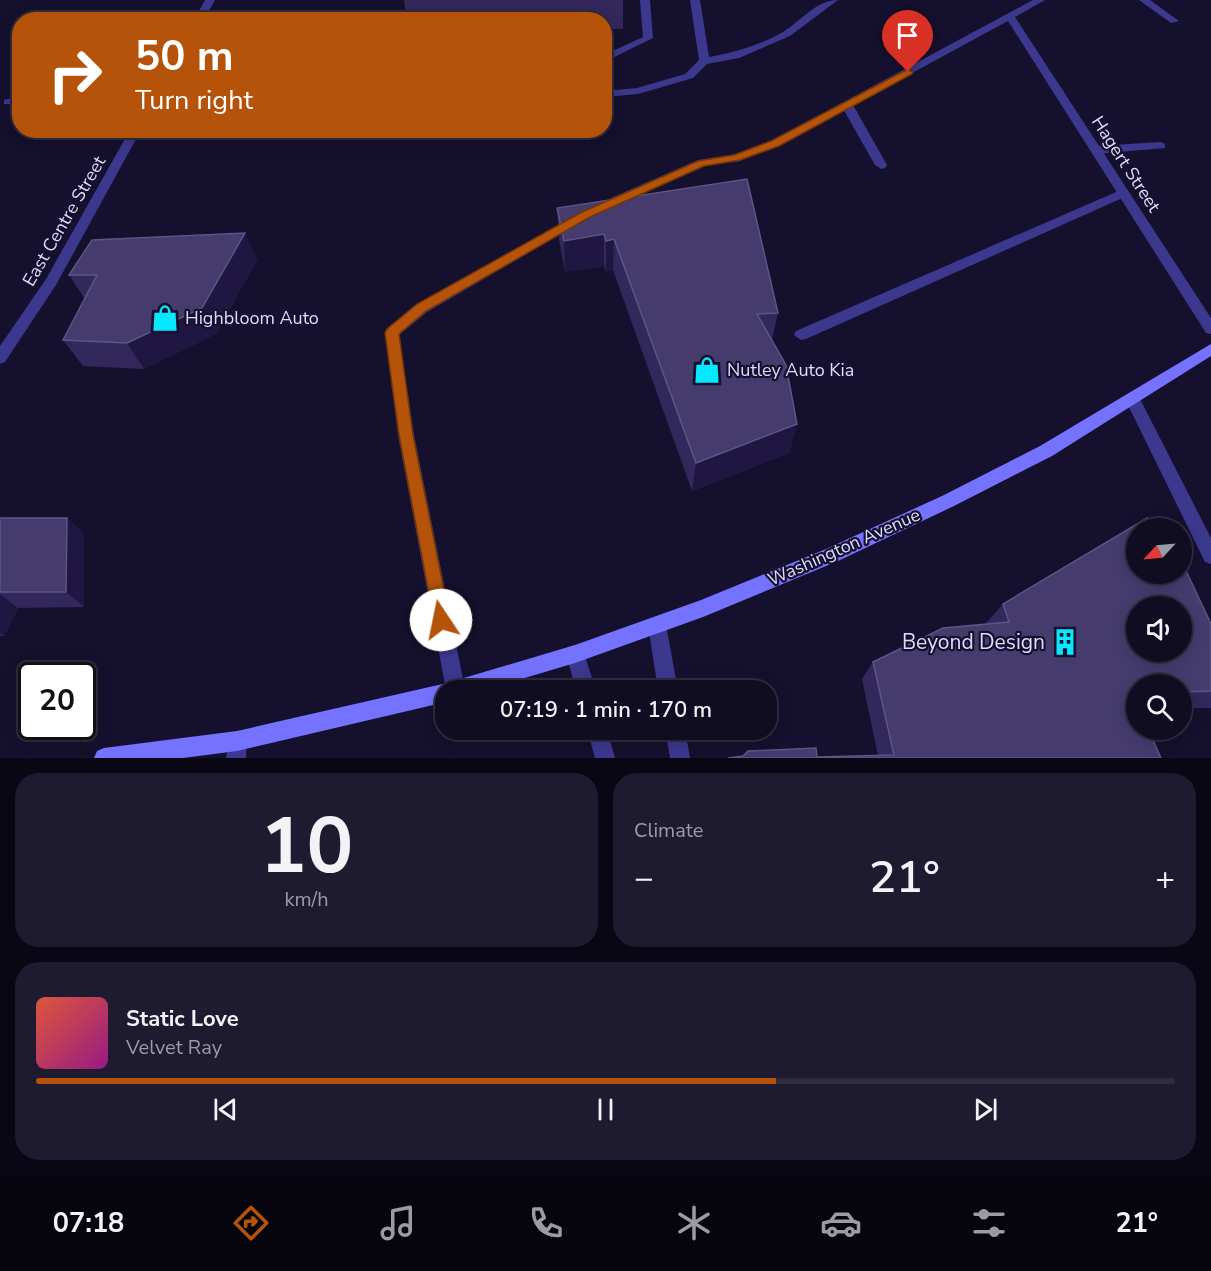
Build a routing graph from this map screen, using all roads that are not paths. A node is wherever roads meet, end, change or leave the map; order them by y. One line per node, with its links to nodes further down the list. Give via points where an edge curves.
1 (645, 0): 8 (street, via 648,38)
2 (696, 0): 9 (street)
3 (833, 0): 9 (street, via 786,33 735,56)
4 (1040, 0): 6 (street)
5 (1144, 0): 7 (street)
6 (1010, 17): 11 (street); 14 (street, Hagert Street)
7 (1174, 21)
8 (612, 55)
9 (704, 61): 10 (street, via 689,76)
10 (612, 93)
11 (847, 105): 15 (street); 25 (street, via 775,143 736,158 702,163 591,212 422,308 392,333 406,435)
12 (132, 138): 20 (street, East Centre Street, via 51,282)
13 (1161, 146): 14 (street)
14 (1096, 150): 16 (street, Hagert Street)
15 (881, 165)
16 (1123, 193): 17 (street, Hagert Street); 18 (street)
17 (1211, 329)
18 (801, 335)
19 (1211, 349): 21 (main road, Washington Avenue)
20 (0, 358)
21 (1133, 399): 22 (street); 23 (main road, Washington Avenue, via 1046,451 948,501 832,555)
22 (1211, 556)
23 (657, 625): 24 (main road, Washington Avenue); 28 (street)
24 (575, 654): 26 (main road, Washington Avenue); 27 (street)
25 (451, 680)
26 (487, 680)
27 (583, 680)
28 (666, 680)
29 (435, 695): 32 (main road)
30 (600, 740): 34 (street)
31 (677, 740): 35 (street)
32 (237, 750): 33 (main road)
33 (104, 758)
34 (605, 758)
35 (680, 758)

